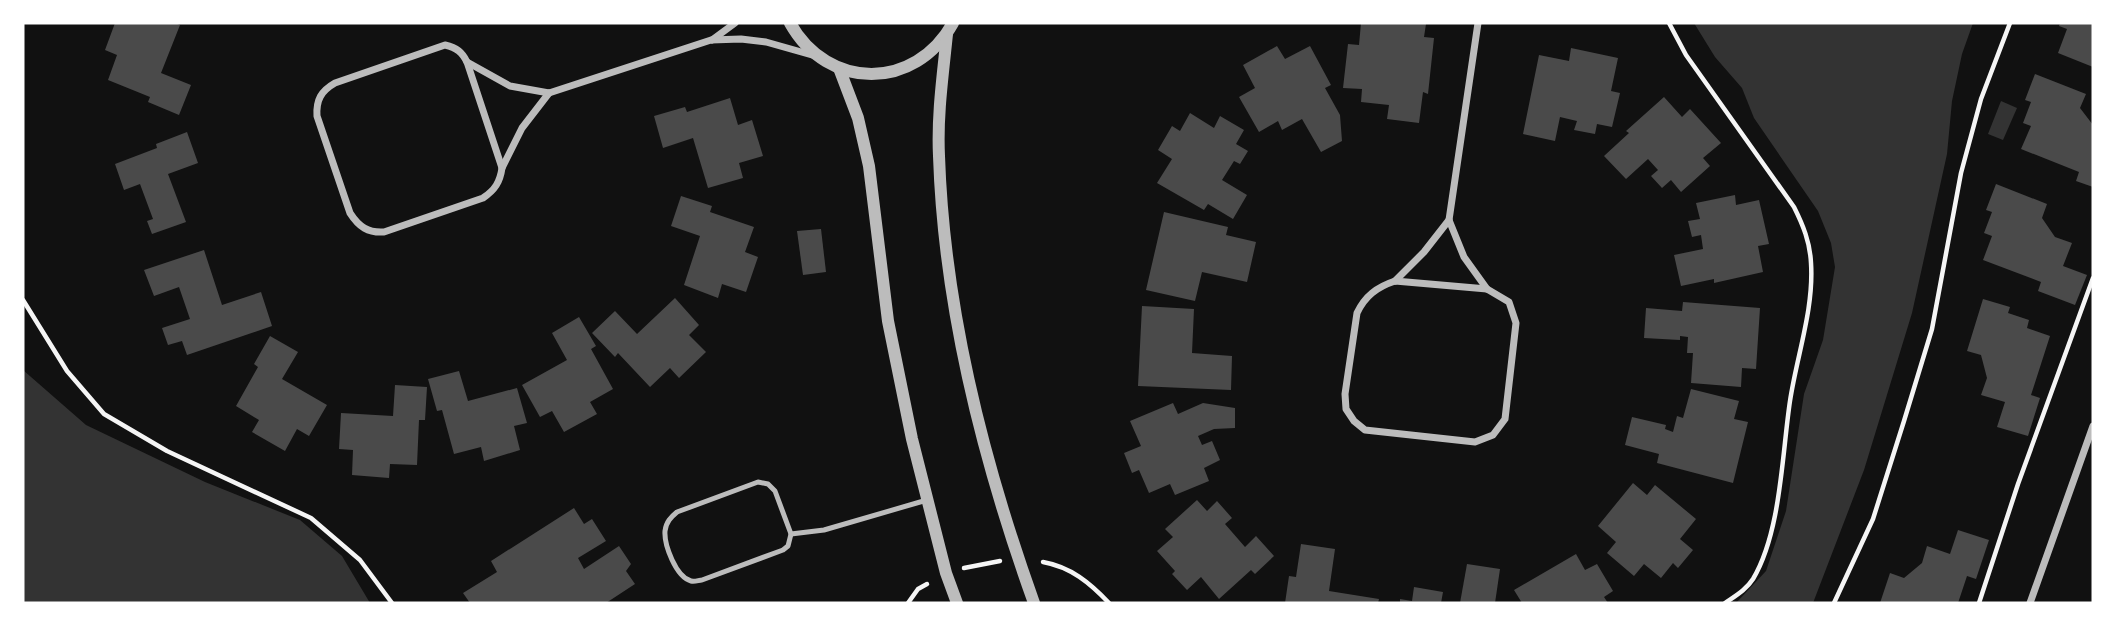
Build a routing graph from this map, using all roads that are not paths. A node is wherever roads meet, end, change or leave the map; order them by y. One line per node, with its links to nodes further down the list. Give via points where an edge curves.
1 (734, 23): 5 (street)
2 (790, 23): 6 (street)
3 (1478, 23): 11 (street)
4 (950, 28): 8 (street, via 931,52 911,66 863,74); 18 (street, via 940,94 939,156 957,320 995,480)
5 (711, 40): 6 (street, via 766,41); 9 (street)
6 (817, 56): 8 (street)
7 (467, 62): 9 (street, via 510,86); 10 (street); 10 (street, via 455,47 436,46 326,88 316,106 317,116 350,214 374,233 483,198 497,186)
8 (839, 68): 15 (street, via 858,118 869,166 897,371)
9 (549, 93): 10 (street, via 522,128)
10 (502, 168)
11 (1449, 219): 12 (street); 13 (street, via 1464,257)
12 (1395, 281): 13 (street); 13 (street, via 1372,292 1357,313 1345,394 1349,416 1365,430 1475,442 1493,435 1505,419 1516,323 1509,302)
13 (1487, 289)
14 (2093, 426): 19 (street)
15 (927, 500): 16 (lane, via 824,530); 17 (street)
16 (791, 534): 16 (lane, via 775,491 758,482 677,512 665,530 676,566 691,581 783,550)
17 (957, 603)
18 (1034, 603)
19 (2030, 603)

